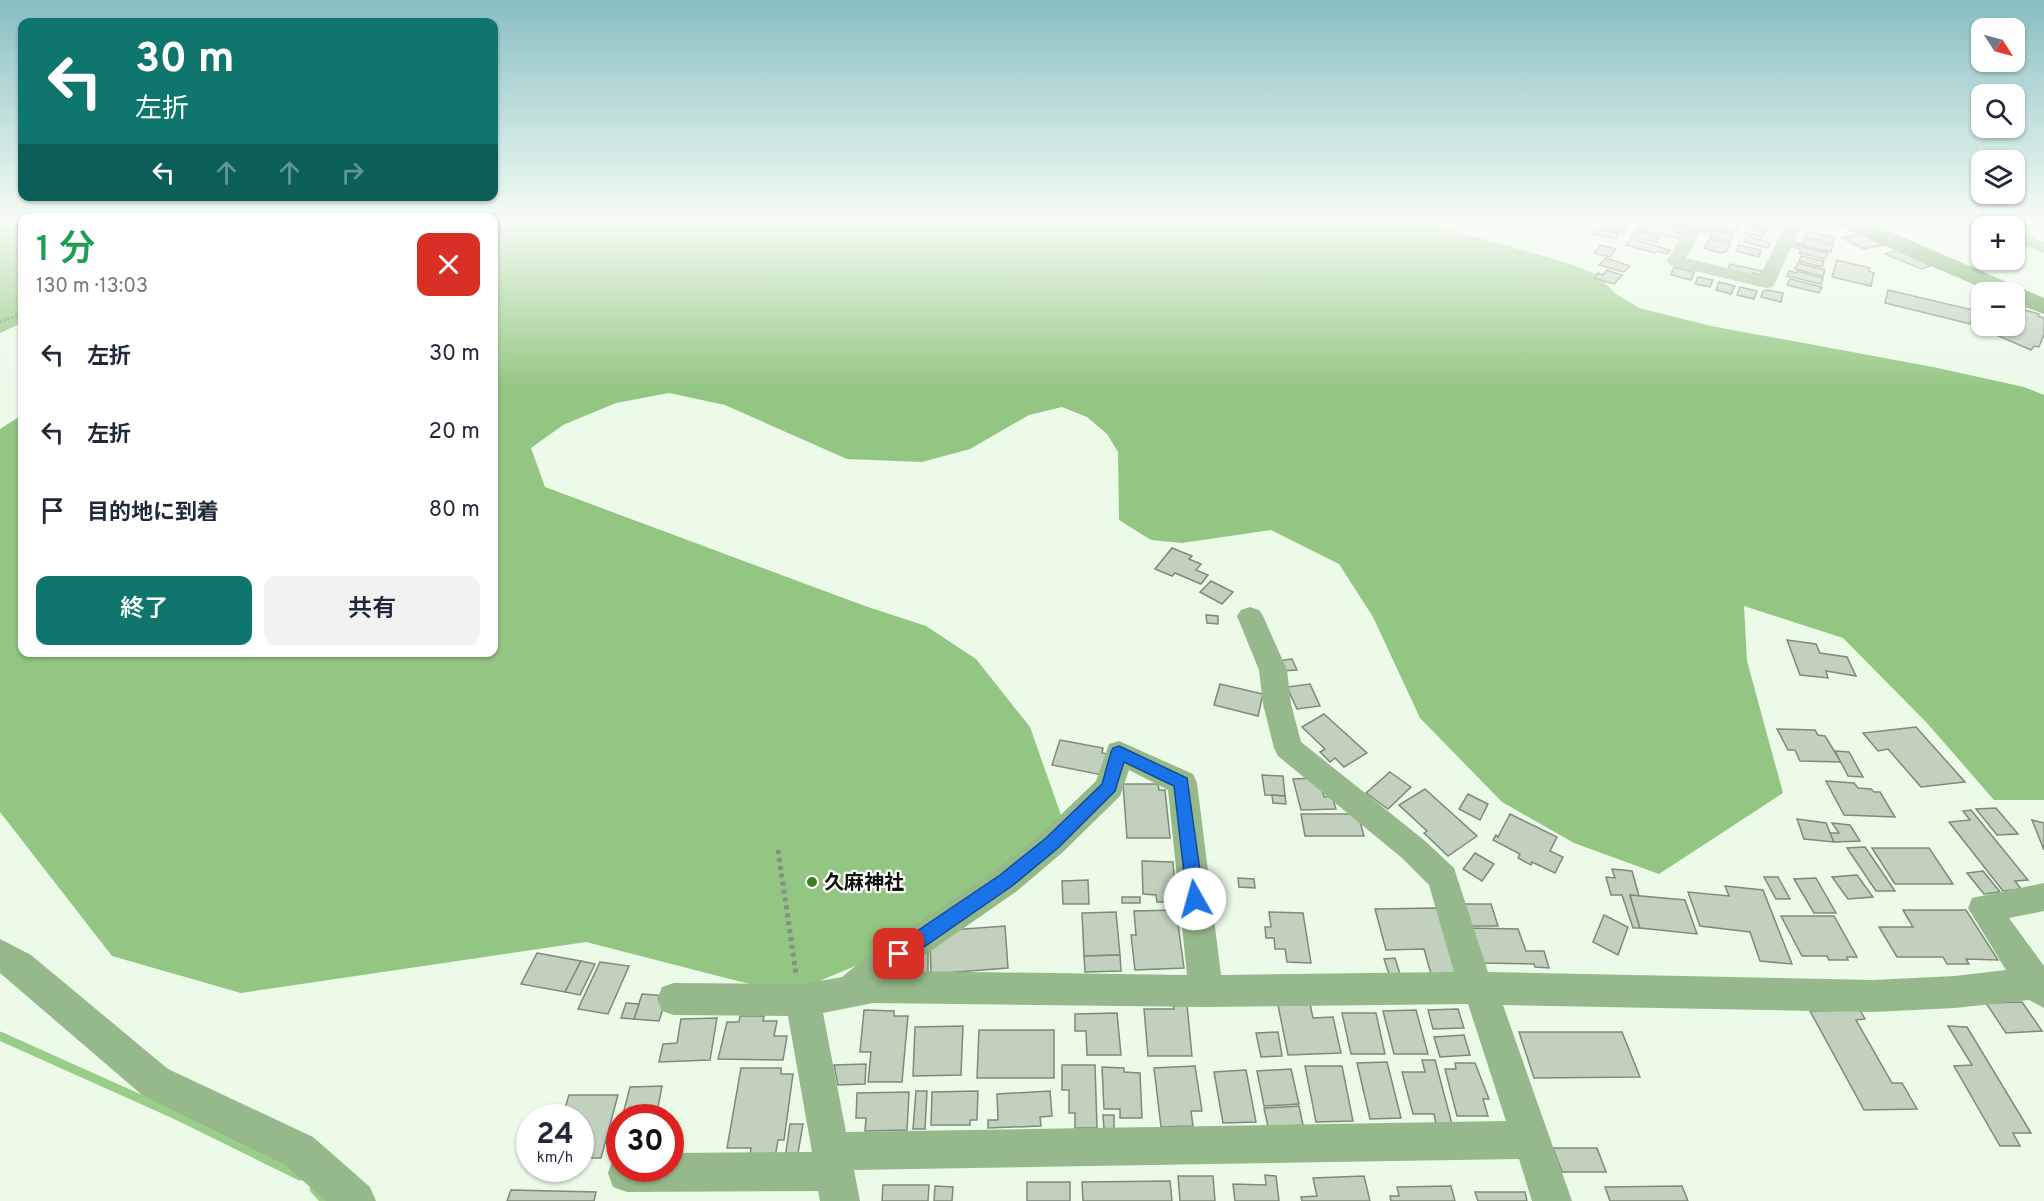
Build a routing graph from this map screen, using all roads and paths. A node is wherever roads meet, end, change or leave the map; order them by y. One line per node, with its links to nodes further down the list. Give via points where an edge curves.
1 (1742, 277): 2 (street, via 1766,283)
2 (1769, 277)
3 (2025, 299): 4 (main road)
4 (2044, 307)
5 (18, 315): 6 (path)
6 (0, 322)
7 (1250, 616): 11 (street, via 1272,670 1288,748 1443,878)
8 (778, 850): 16 (path)
9 (2044, 897): 12 (street, via 1984,908)
10 (0, 954): 20 (street, via 155,1082 298,1151)
11 (1478, 988): 12 (street, via 1873,996); 14 (street); 17 (street)
12 (2040, 988)
13 (850, 991): 14 (street, via 873,987); 14 (street, via 1006,881 1052,843 1109,787 1119,752 1182,783); 16 (street)
14 (1206, 991)
15 (674, 999): 16 (street)
16 (802, 1000): 19 (street)
17 (1531, 1140): 19 (street); 21 (street)
18 (684, 1174): 19 (street)
19 (836, 1175)
20 (356, 1201)
21 (1551, 1201)

